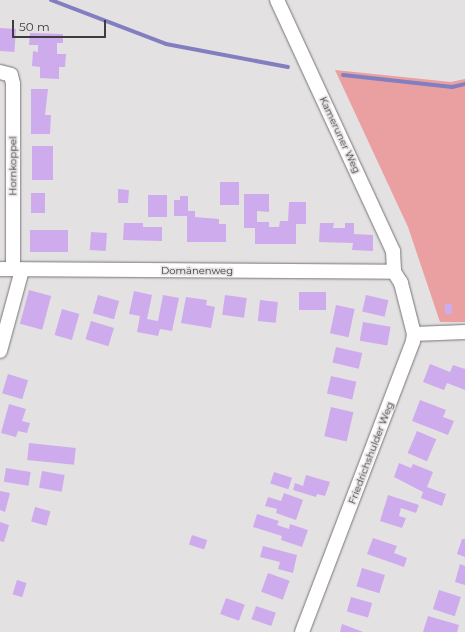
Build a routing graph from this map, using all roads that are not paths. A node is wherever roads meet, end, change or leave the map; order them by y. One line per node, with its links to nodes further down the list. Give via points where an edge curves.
1 (277, 0): 4 (street, Kameruner Weg, via 393,251)
2 (0, 72): 3 (street, Hornkoppel, via 11,75 13,84)
3 (12, 270): 4 (street, Domänenweg); 7 (street)
4 (394, 272): 6 (street, via 401,283)
5 (465, 332): 6 (street)
6 (414, 334): 8 (street, Friedrichshulder Weg, via 398,383)
7 (0, 351)
8 (302, 632)

